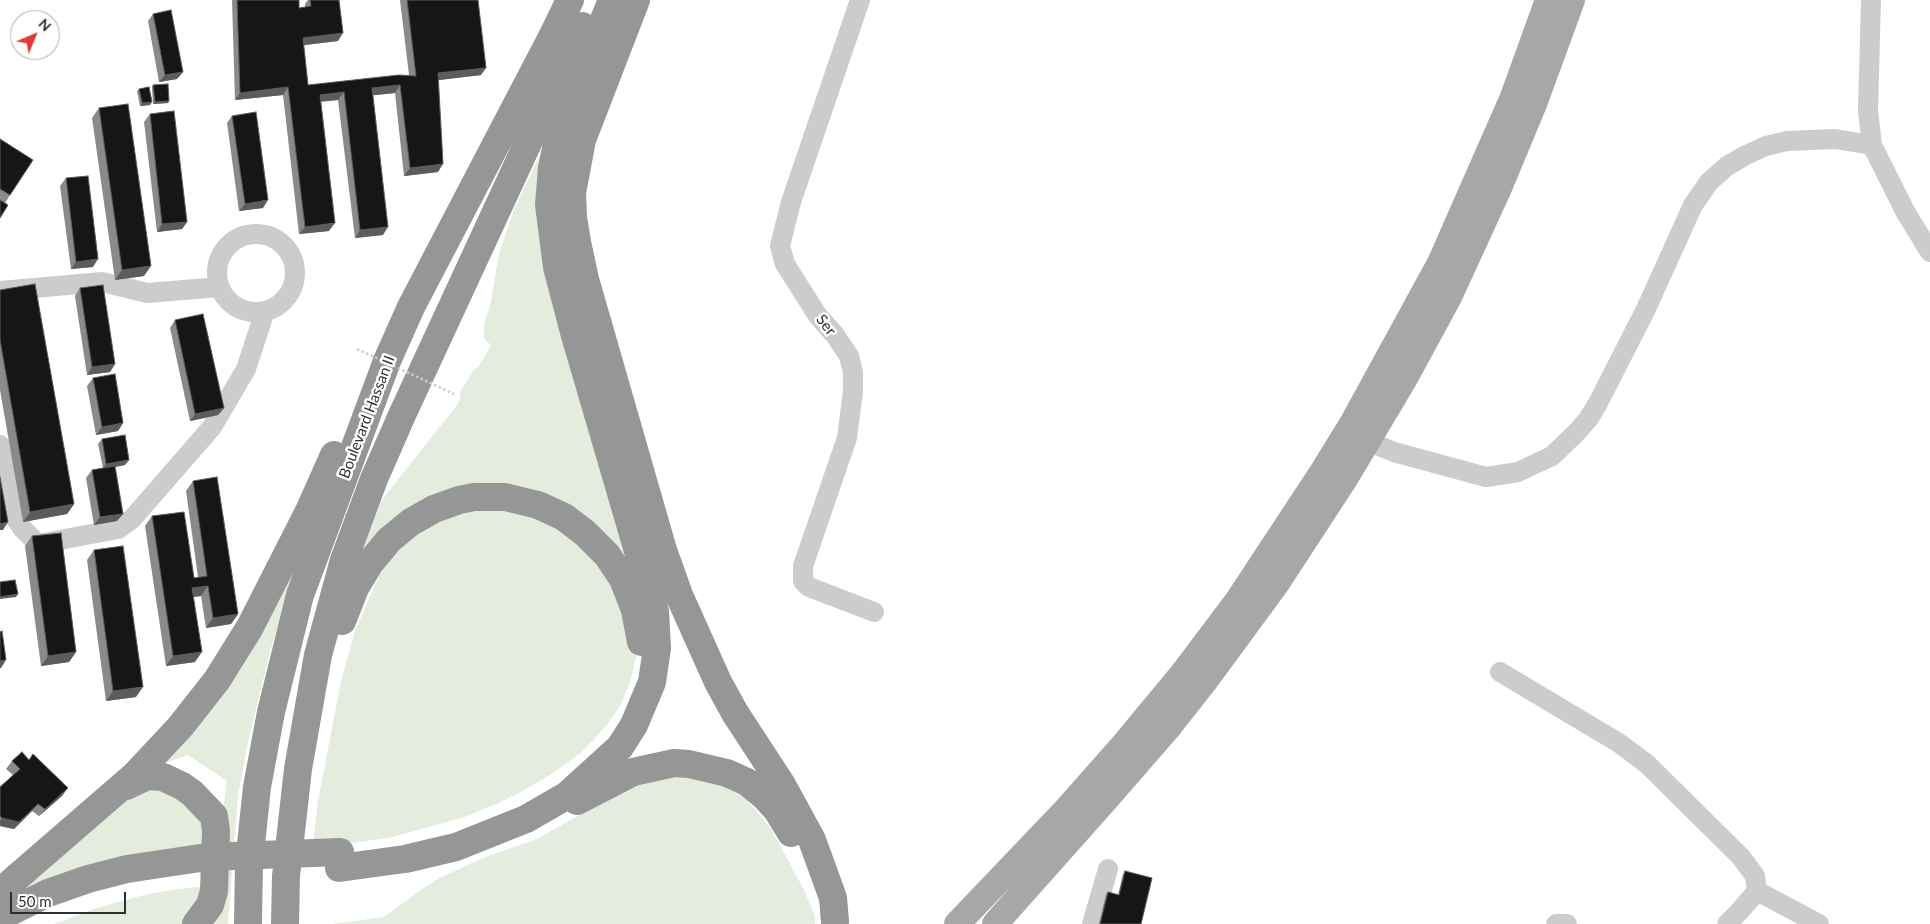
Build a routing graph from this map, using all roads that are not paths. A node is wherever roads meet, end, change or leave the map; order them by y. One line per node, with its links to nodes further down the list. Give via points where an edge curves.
1 (570, 0): 14 (highway, Boulevard Hassan II, via 411,307)
2 (595, 0): 19 (highway, Boulevard Hassan II, via 374,478 332,600 318,655)
3 (612, 0): 21 (highway, via 559,134 549,206 557,267 574,332 650,592 656,632 656,664 647,696 620,747 566,796)
4 (636, 0): 28 (highway, via 582,140 572,193 573,217 585,279 660,540 679,595 718,682 812,840 834,898)
5 (860, 0): 17 (street, Ser, via 791,202 780,246 785,264 818,316 849,356 854,372 846,438 804,566 803,581 809,587)
6 (1548, 0): 33 (main road, via 1514,97 1440,263 1317,482 1238,600 1183,673 1070,805)
7 (1572, 0): 15 (main road, via 1534,104 1474,242 1434,324)
8 (1871, 0): 9 (street, via 1868,111)
9 (1872, 145): 10 (street, via 1906,213); 15 (street, via 1835,139 1787,140 1746,155 1709,182 1693,205 1602,397 1589,418 1552,456 1518,472 1486,477 1394,452)
10 (1930, 252)
11 (220, 287): 12 (street, via 147,293 102,282); 13 (street, via 233,305 243,310); 13 (street, via 217,265 228,246 247,235 269,236 286,249 295,270 291,291 275,307)
12 (0, 292)
13 (265, 311): 16 (street, via 246,369 212,427 132,519 118,529 38,544 12,513)
14 (387, 361): 20 (highway, via 361,396 310,509 234,655 180,727); 31 (highway, Boulevard Hassan II, via 300,595 262,754 249,863)
15 (1367, 441): 34 (main road, via 1277,583 1205,681)
16 (0, 445)
17 (874, 612)
18 (1500, 672): 25 (street, via 1619,743 1646,764 1741,857 1754,876)
19 (301, 756): 22 (highway, via 315,724 340,626 355,588 389,540 421,515 474,497 505,497 527,502 574,524 616,567 635,610 641,654 635,683 614,728 582,760 526,798 456,828); 32 (highway, Boulevard Hassan II)
20 (117, 791): 26 (highway); 30 (highway, via 147,776 163,777 192,793 214,816 214,891 206,912)
21 (526, 819): 22 (highway, via 434,853 375,865); 28 (highway, via 572,804 633,772 674,762 727,773 747,782 777,810 802,852 812,882)
22 (339, 860): 23 (highway)
23 (207, 866): 27 (highway, via 143,866 88,879); 29 (highway, via 170,879 108,892)
24 (1108, 869): 35 (street)
25 (1756, 891): 38 (street); 39 (street)
26 (0, 892)
27 (0, 917)
28 (836, 923)
29 (26, 924)
30 (196, 924)
31 (248, 924)
32 (284, 924)
33 (957, 924)
34 (994, 924)
35 (1092, 924)
36 (1556, 924): 37 (street)
37 (1567, 924)
38 (1727, 924)
39 (1819, 924)

